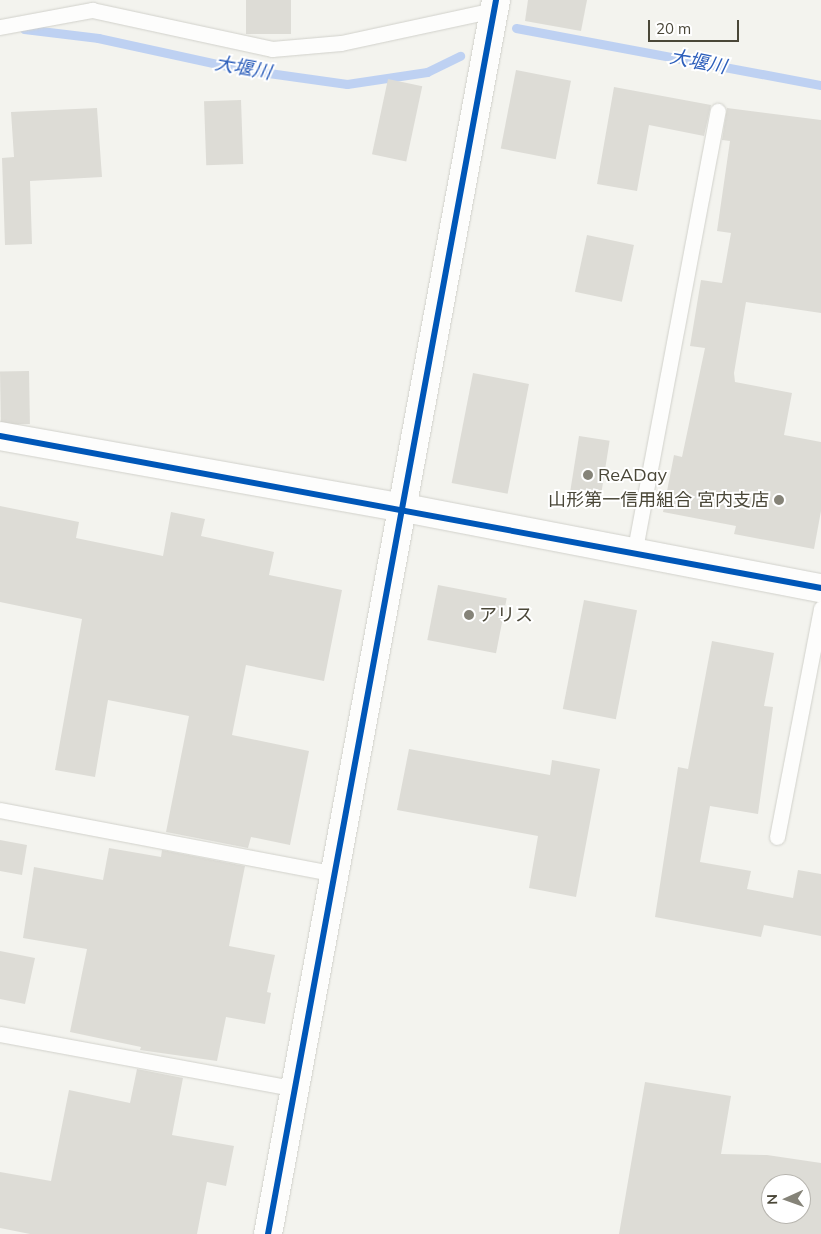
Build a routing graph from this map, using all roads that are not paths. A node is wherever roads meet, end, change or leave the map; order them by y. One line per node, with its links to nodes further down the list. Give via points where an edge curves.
1 (495, 5): 2 (lane, via 341,43 272,49 92,10); 5 (street)
2 (0, 27)
3 (718, 111): 6 (lane)
4 (0, 436): 5 (street)
5 (399, 507): 6 (street); 11 (street)
6 (634, 554): 7 (street)
7 (821, 588)
8 (821, 608): 10 (lane)
9 (0, 810): 11 (lane)
10 (777, 837)
11 (336, 874): 13 (street)
12 (0, 1034): 13 (lane)
13 (296, 1089): 14 (street)
14 (268, 1234)

